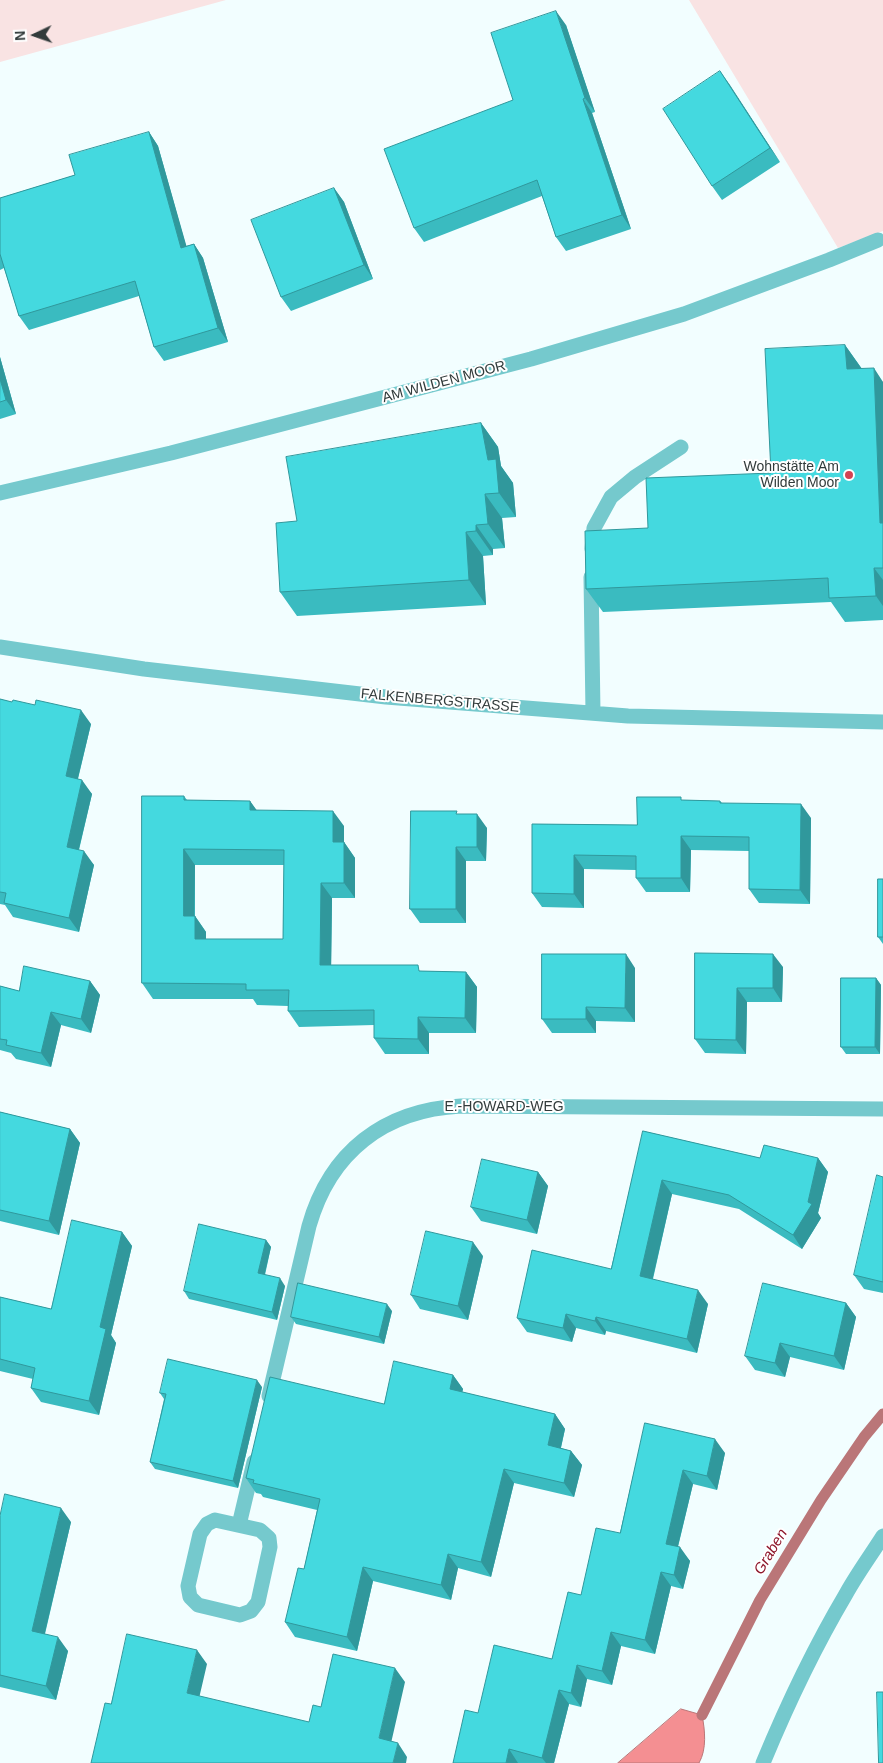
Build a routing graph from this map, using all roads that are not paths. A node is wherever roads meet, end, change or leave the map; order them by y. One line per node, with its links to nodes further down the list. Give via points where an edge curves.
1 (878, 240): 3 (street, AM WILDEN MOOR, via 684,314 531,359 171,453)
2 (681, 447): 5 (street, via 611,497 594,528 591,571)
3 (0, 493)
4 (0, 647): 5 (street, FALKENBERGSTRASSE, via 144,669 386,698)
5 (593, 713): 6 (street, FALKENBERGSTRASSE)
6 (883, 722)
7 (883, 1109): 8 (street, E.-HOWARD-WEG, via 461,1106 433,1108 393,1121 348,1153 317,1200 308,1226)
8 (265, 1414)
9 (256, 1450): 10 (street)
10 (239, 1525): 10 (street, via 215,1520 203,1528 188,1589 190,1597 198,1605 240,1615 256,1607 270,1547 262,1532)
11 (883, 1536): 12 (street, via 811,1656)
12 (763, 1763)

